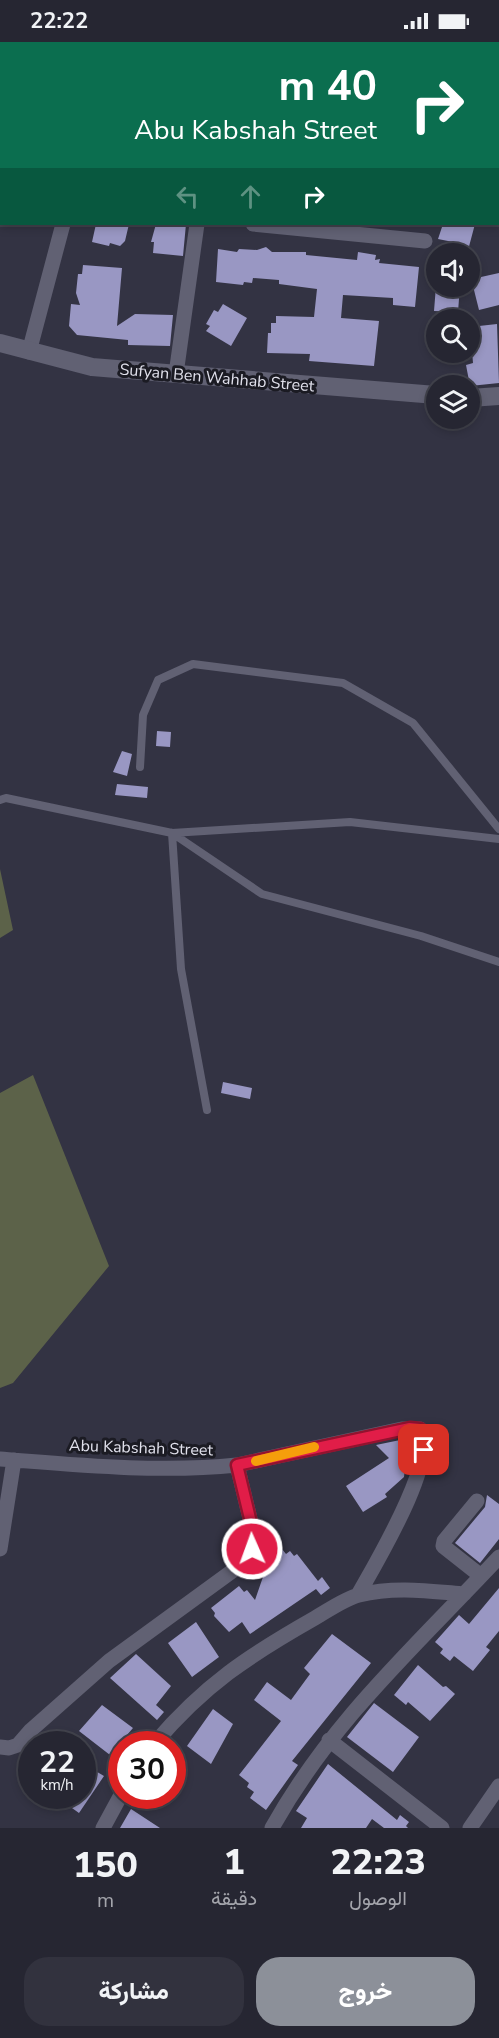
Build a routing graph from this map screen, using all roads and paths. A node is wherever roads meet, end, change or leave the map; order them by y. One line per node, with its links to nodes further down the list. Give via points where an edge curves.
1 (63, 225): 6 (street)
2 (197, 225): 7 (street)
3 (264, 225): 4 (street)
4 (425, 241)
5 (0, 343): 6 (street, Sufyan Ben Wahhab Street)
6 (29, 352): 7 (street, Sufyan Ben Wahhab Street, via 92,367)
7 (176, 374): 8 (street, Sufyan Ben Wahhab Street)
8 (426, 394)
9 (499, 396): 10 (street)
10 (480, 397)
11 (140, 766): 13 (lane, via 142,715 158,681 192,664 343,683 413,723)
12 (0, 800): 14 (lane, via 6,798)
13 (499, 829)
14 (172, 832): 15 (lane, via 350,822); 16 (lane, via 262,894 421,936); 17 (lane, via 181,969)
15 (499, 838)
16 (499, 962)
17 (207, 1110)
18 (7, 1459): 19 (street, Abu Kabshah Street, via 175,1468); 21 (street)
19 (237, 1465): 25 (street, Abu Kabshah Street, via 402,1429 420,1429 424,1450 404,1511); 28 (street, via 254,1535 252,1549 242,1564 109,1661 18,1745)
20 (477, 1501): 23 (street, via 443,1546)
21 (0, 1549)
22 (499, 1557): 23 (street)
23 (481, 1576): 24 (street)
24 (464, 1594): 25 (street, via 402,1589); 27 (street, via 372,1688)
25 (358, 1595): 26 (street, via 230,1669)
26 (165, 1731)
27 (329, 1740): 32 (street); 33 (street)
28 (0, 1747)
29 (499, 1786): 34 (street)
30 (114, 1809): 31 (street)
31 (104, 1828)
32 (272, 1828)
33 (442, 1828)
34 (470, 1828)

